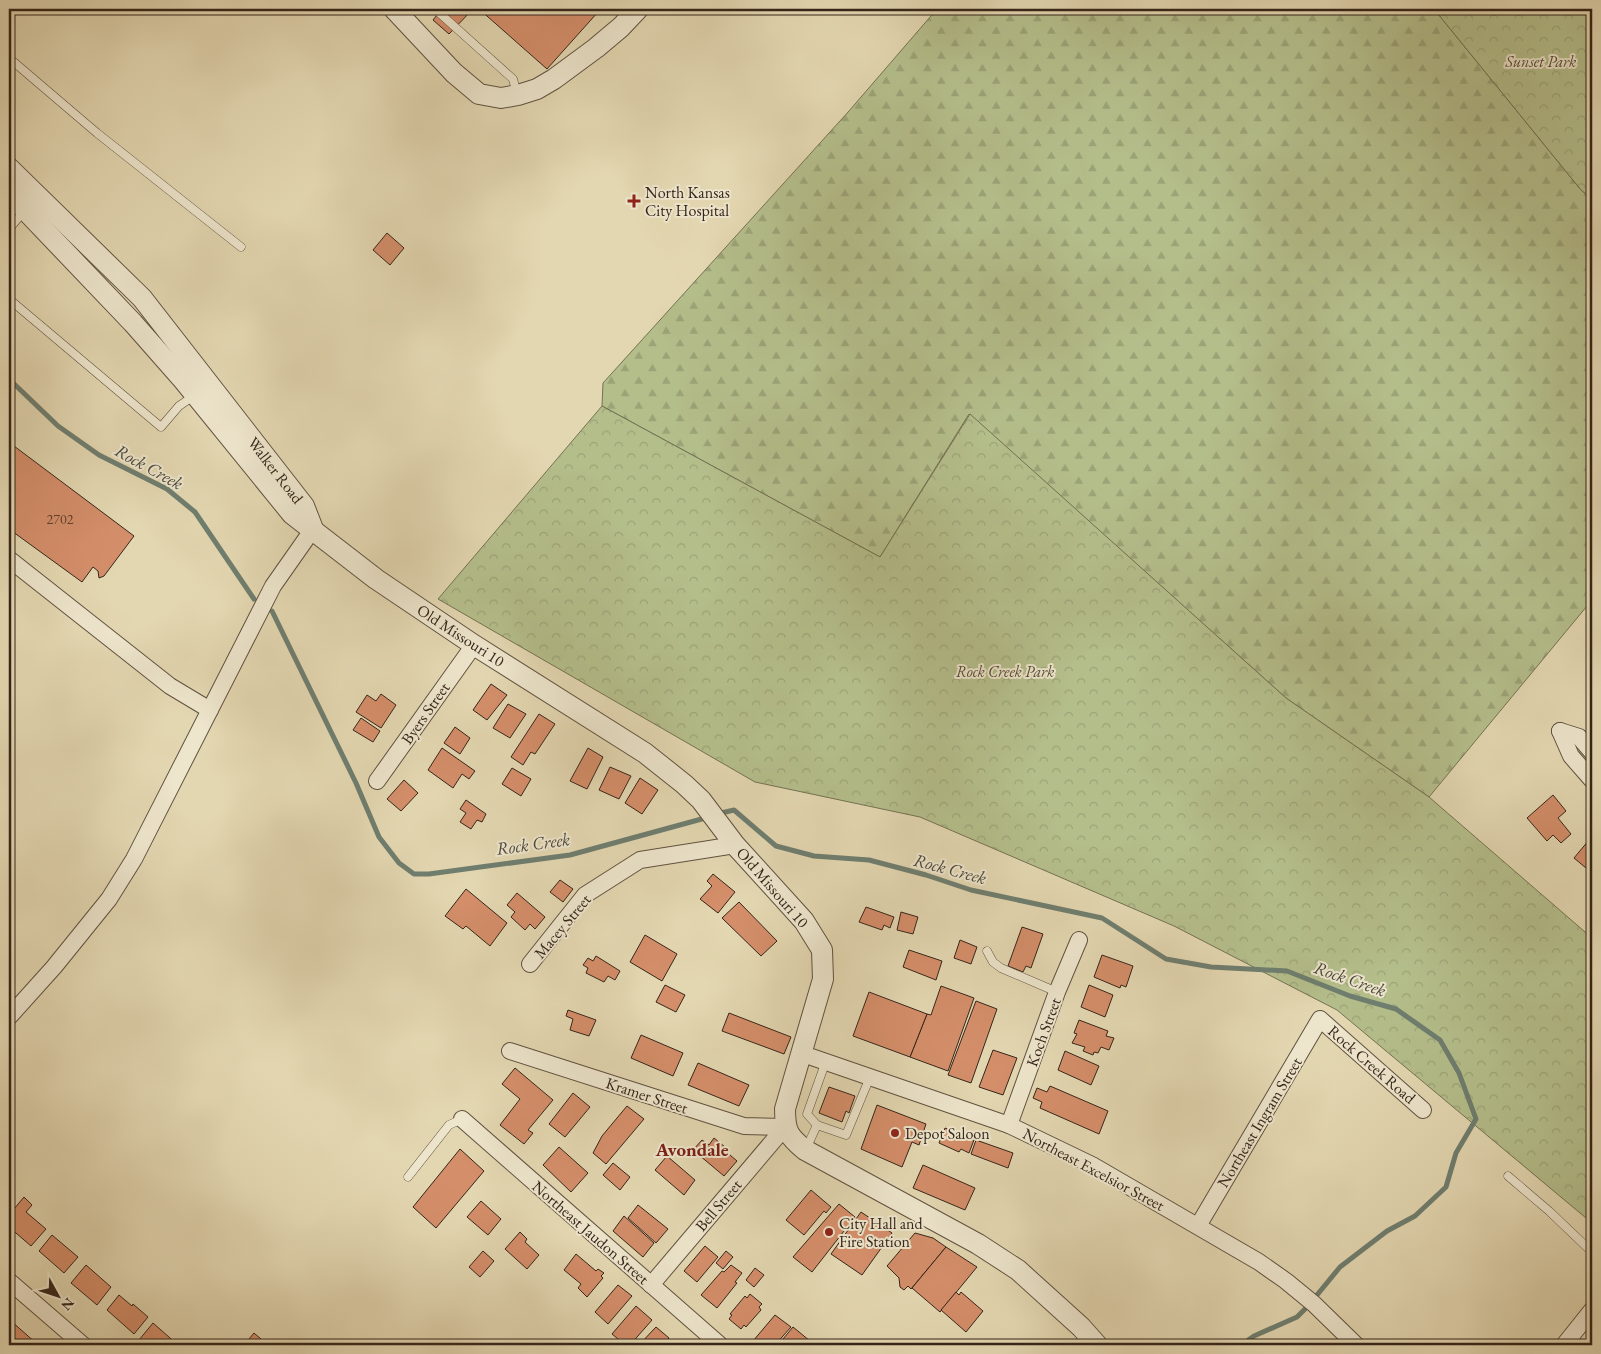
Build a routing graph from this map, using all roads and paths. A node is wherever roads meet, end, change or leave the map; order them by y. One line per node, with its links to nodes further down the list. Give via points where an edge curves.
1 (435, 9): 5 (lane, via 513,79)
2 (631, 11): 5 (street, via 621,27 596,48 554,79)
3 (401, 13): 5 (street, via 454,74 479,94 501,98)
4 (9, 58): 10 (lane, via 97,133)
5 (518, 96)
6 (9, 168): 8 (street, Walker Road)
7 (9, 193): 8 (street, Walker Road)
8 (32, 204): 9 (lane); 12 (street, Walker Road, via 133,323)
9 (9, 229)
10 (241, 247)
11 (9, 299): 12 (lane, via 161,427 179,406)
12 (202, 390): 13 (street, Walker Road, via 292,514)
13 (313, 529): 15 (street, Old Missouri 10, via 376,579); 16 (street, via 273,586)
14 (9, 559): 16 (street, via 170,686)
15 (474, 645): 19 (street, Byers Street); 20 (street, Old Missouri 10, via 645,753 701,800)
16 (210, 710): 25 (street, via 134,859 109,899)
17 (1592, 752): 18 (street, via 1580,737 1560,731 1571,756)
18 (1592, 780)
19 (377, 781)
20 (730, 837): 23 (street, Macey Street, via 640,860 585,895); 28 (street, Old Missouri 10, via 804,921 822,950 823,979)
21 (1079, 940): 24 (street, Koch Street)
22 (987, 951): 24 (lane, via 1001,968)
23 (530, 964)
24 (1057, 992): 34 (street, Koch Street)
25 (9, 1017)
26 (1320, 1019): 31 (street, Rock Creek Road); 39 (street, Northeast Ingram Street)
27 (510, 1051): 32 (street, Kramer Street, via 744,1126)
28 (800, 1053): 29 (street, Northeast Excelsior Street); 32 (street, Old Missouri 10)
29 (826, 1061): 30 (street, Northeast Excelsior Street); 32 (lane)
30 (870, 1077): 34 (street, Northeast Excelsior Street); 35 (lane, via 846,1135)
31 (1424, 1110)
32 (794, 1115): 35 (lane); 36 (street, via 791,1138); 42 (street, Bell Street)
33 (462, 1119): 38 (lane, via 449,1125); 42 (street, Northeast Jaudon Street)
34 (1009, 1124): 39 (street, Northeast Excelsior Street, via 1092,1165)
35 (817, 1125): 36 (lane)
36 (805, 1150): 46 (street, via 978,1244 1018,1270)
37 (1508, 1176): 40 (lane)
38 (408, 1177)
39 (1198, 1226): 47 (street, Northeast Excelsior Street, via 1286,1281)
40 (1592, 1252)
41 (9, 1281): 44 (street)
42 (651, 1285): 45 (street, Northeast Jaudon Street)
43 (1592, 1310): 48 (street)
44 (83, 1345)
45 (720, 1345)
46 (1097, 1345)
47 (1356, 1345)
48 (1564, 1345)

